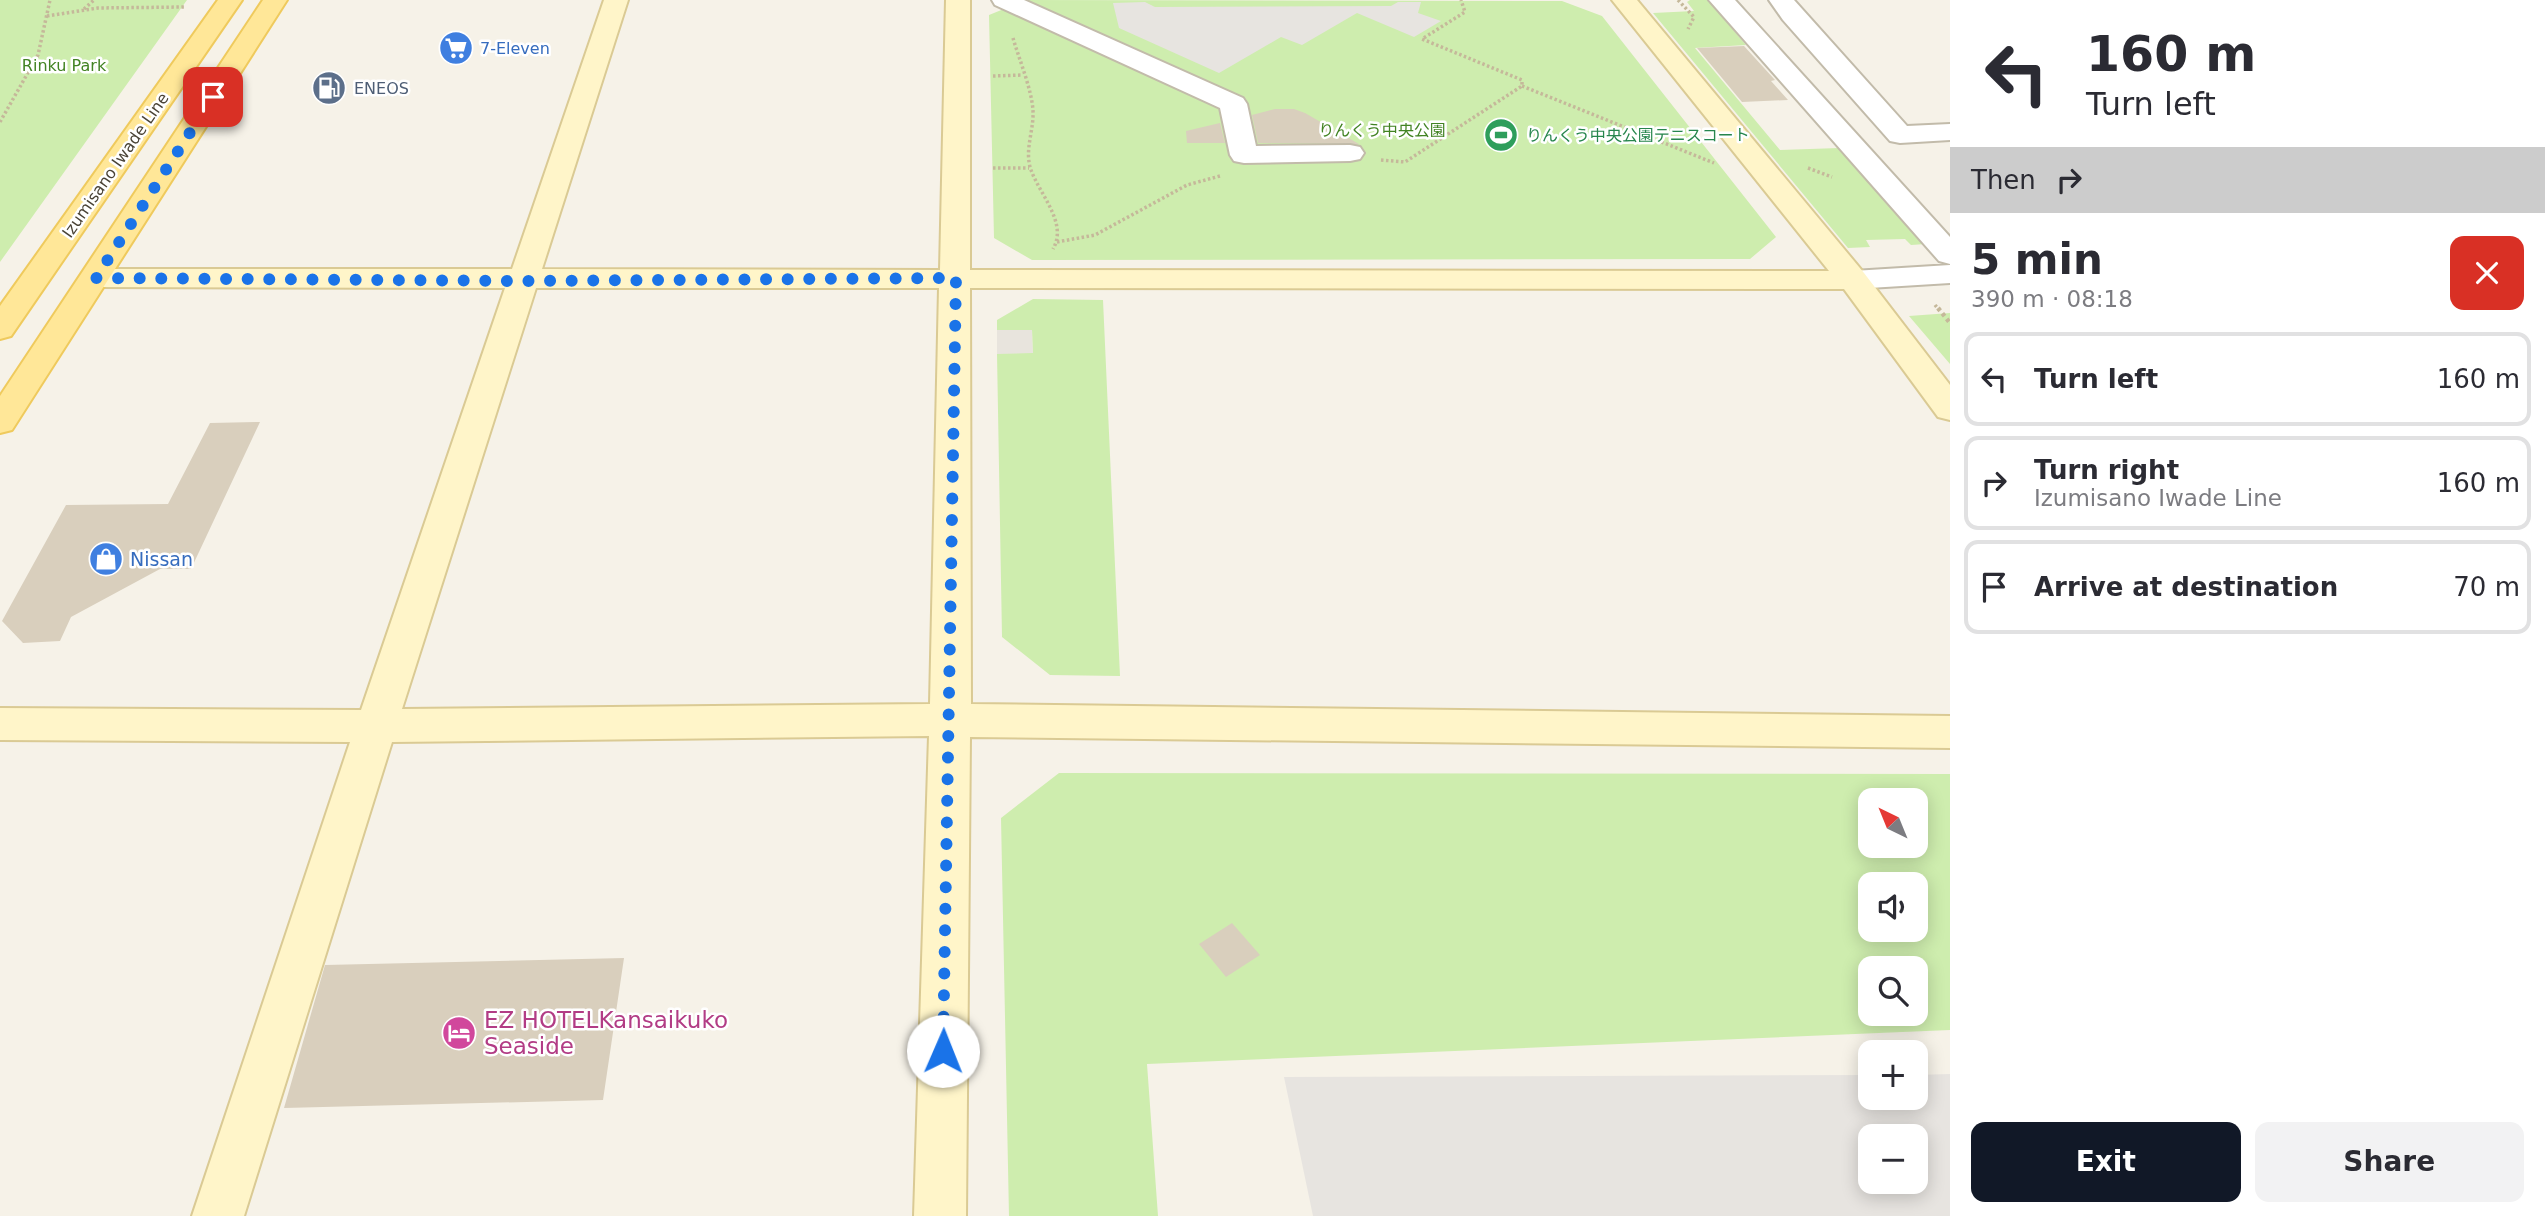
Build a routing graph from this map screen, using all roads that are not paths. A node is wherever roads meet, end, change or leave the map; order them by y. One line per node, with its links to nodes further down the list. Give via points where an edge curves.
1 (230, 0): 18 (main road, Izumisano Iwade Line)
2 (275, 0): 14 (main road)
3 (616, 0): 17 (street)
4 (958, 0): 15 (street)
5 (1624, 0): 16 (street)
6 (1721, 0): 11 (street)
7 (1781, 0): 9 (street, via 1900,135)
8 (1014, 5): 10 (street, via 1233,104 1244,155)
9 (1950, 132)
10 (1350, 153)
11 (1940, 232): 12 (street)
12 (1950, 255)
13 (1950, 274): 16 (street)
14 (96, 278): 17 (street); 20 (main road)
15 (956, 278): 16 (street); 17 (street); 21 (street)
16 (1853, 280): 19 (street)
17 (523, 281): 23 (street)
18 (0, 329)
19 (1950, 409)
20 (0, 422)
21 (950, 720): 23 (street); 24 (street); 26 (street)
22 (0, 723): 23 (street)
23 (376, 726): 25 (street)
24 (1950, 732)
25 (218, 1216)
26 (940, 1216)

